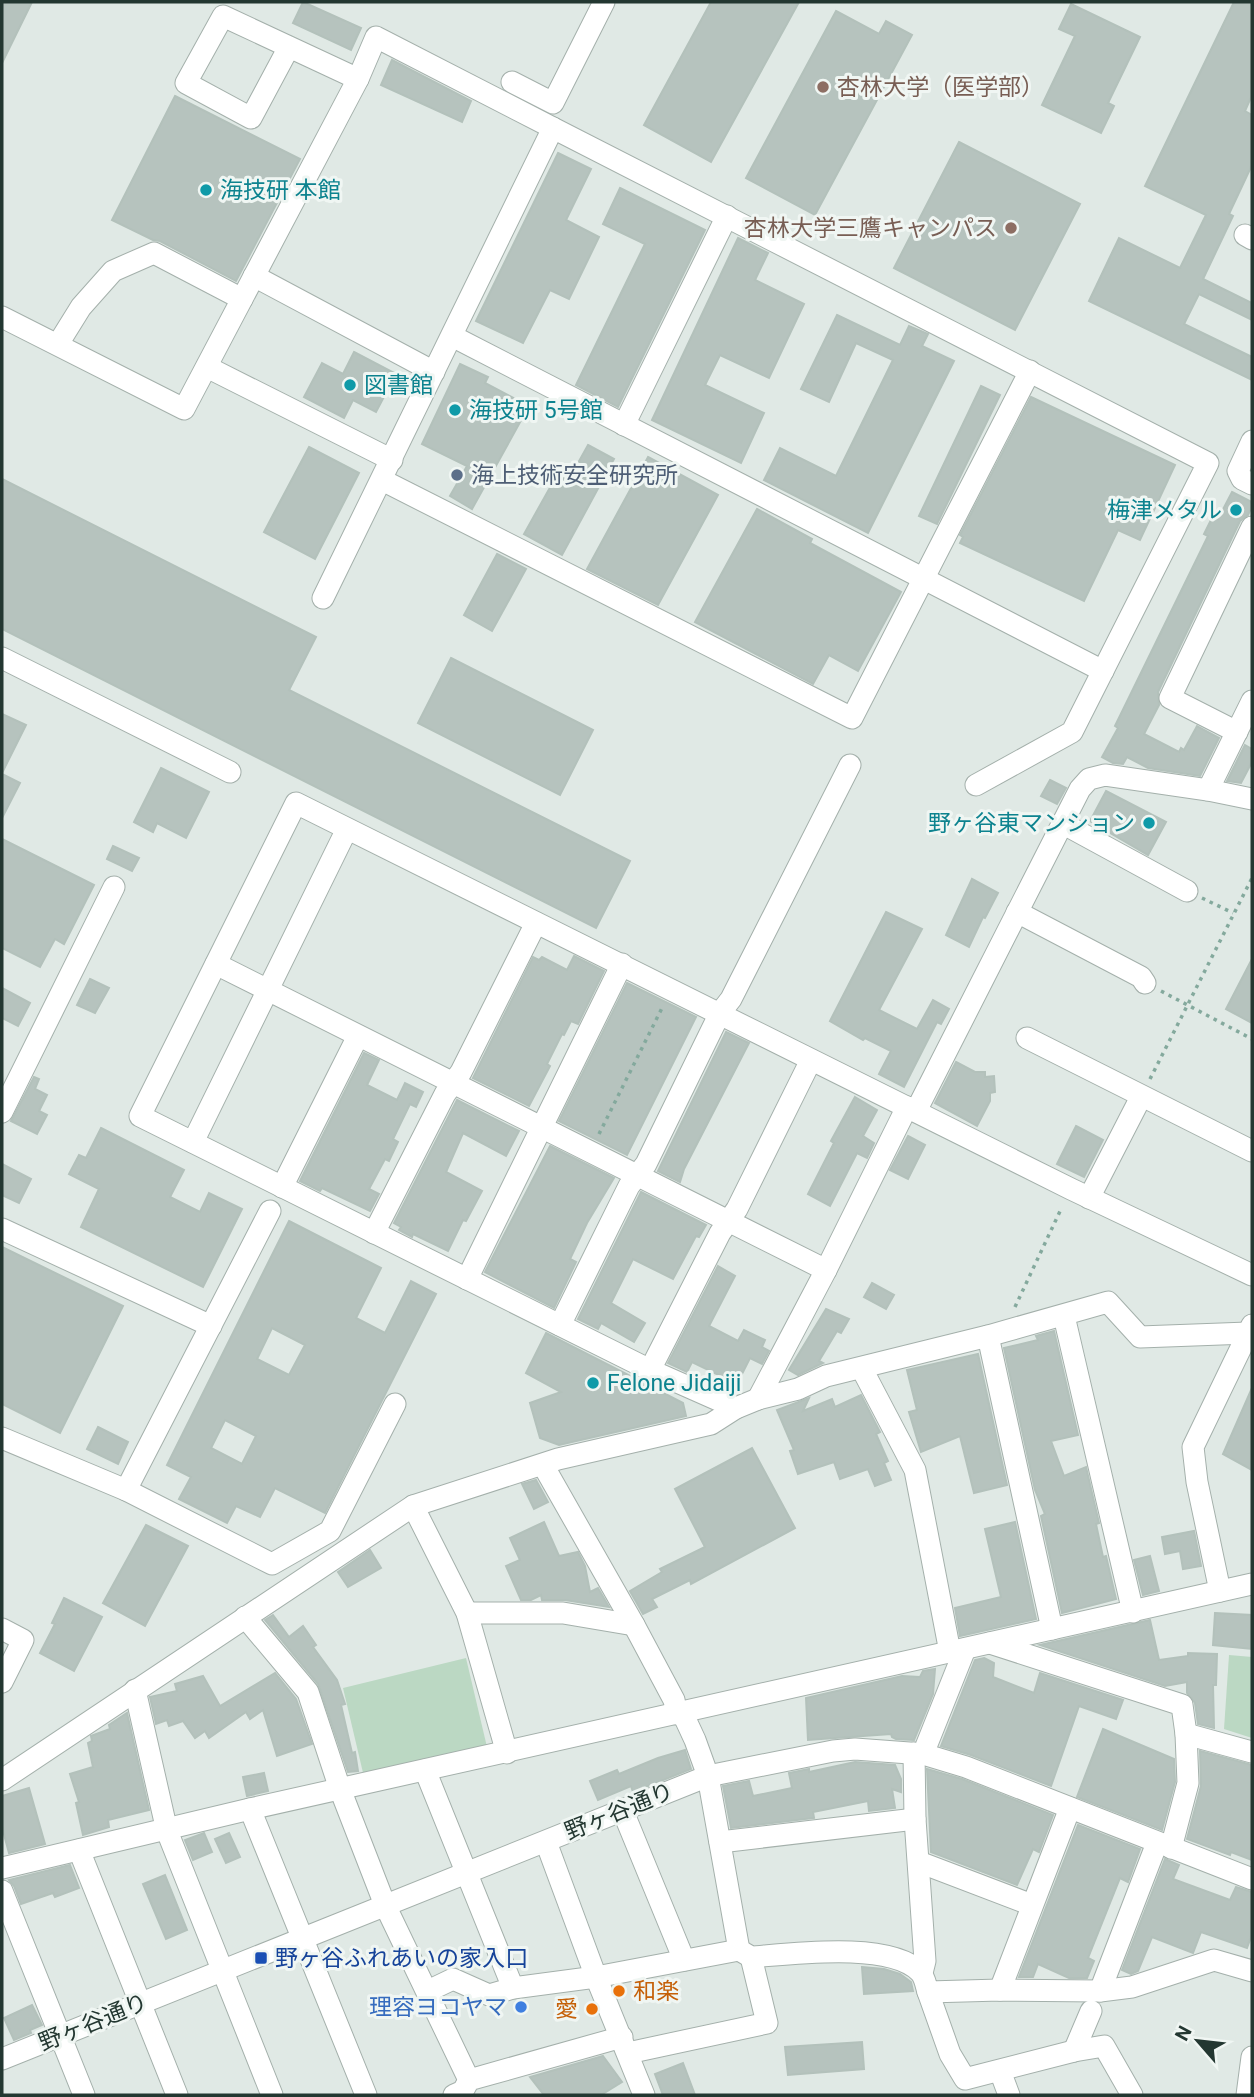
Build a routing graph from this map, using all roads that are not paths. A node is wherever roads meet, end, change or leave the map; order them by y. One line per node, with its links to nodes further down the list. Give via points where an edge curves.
1 (604, 2): 4 (street, via 553,103)
2 (289, 47): 2 (street, via 223,16 186,83 251,118); 3 (street)
3 (358, 79): 5 (street, via 376,37); 7 (street)
4 (512, 82)
5 (553, 128): 6 (street); 10 (street)
6 (727, 216): 13 (street); 15 (street)
7 (254, 276): 8 (street); 14 (street)
8 (242, 299): 11 (street, via 153,253 113,271 81,307); 12 (street)
9 (2, 317): 11 (street)
10 (452, 336): 14 (street); 15 (street)
11 (58, 344): 12 (street, via 184,409)
12 (207, 366): 17 (street)
13 (1030, 371): 21 (street); 24 (street, via 1208,463)
14 (435, 372): 17 (street)
15 (624, 425): 21 (street)
16 (1252, 441): 19 (street, via 1238,471)
17 (392, 460): 18 (street)
18 (382, 480): 21 (street, via 852,718); 22 (street)
19 (1252, 484)
20 (1252, 527): 26 (street, via 1170,698)
21 (923, 579): 24 (street)
22 (323, 598)
23 (2, 657): 28 (street)
24 (1103, 671): 29 (street, via 1072,732)
25 (1252, 701): 26 (street)
26 (1237, 732): 30 (street)
27 (850, 765): 42 (street, via 732,999)
28 (230, 772)
29 (976, 785)
30 (1208, 790): 31 (street); 32 (street, via 1105,775 1089,779 1080,789)
31 (1252, 799)
32 (1062, 823): 35 (street); 36 (street)
33 (347, 829): 37 (street); 38 (street, via 296,803); 41 (street)
34 (114, 887): 49 (street)
35 (1187, 891)
36 (1017, 912): 40 (street); 48 (street)
37 (536, 923): 39 (street); 46 (street)
38 (216, 964): 41 (street); 51 (street, via 140,1116)
39 (622, 964): 42 (street); 50 (street)
40 (1145, 983)
41 (268, 991): 43 (street); 51 (street)
42 (720, 1013): 45 (street); 53 (street)
43 (358, 1036): 46 (street); 54 (street)
44 (1027, 1038): 47 (street)
45 (811, 1060): 48 (street); 57 (street)
46 (453, 1084): 50 (street); 59 (street)
47 (1141, 1097): 52 (street); 55 (street)
48 (911, 1109): 55 (street); 60 (street)
49 (2, 1112)
50 (542, 1128): 53 (street); 62 (street)
51 (193, 1142): 54 (street)
52 (1252, 1151)
53 (637, 1175): 57 (street); 64 (street)
54 (282, 1186): 59 (street)
55 (1080, 1193): 61 (street)
56 (270, 1211): 65 (street)
57 (729, 1221): 60 (street); 69 (street)
58 (2, 1229): 65 (street)
59 (374, 1233): 62 (street)
60 (826, 1270): 70 (street)
61 (1252, 1275)
62 (467, 1279): 64 (street)
63 (1063, 1316): 66 (street, via 1108,1302 1140,1337); 67 (street); 79 (street)
64 (560, 1325): 69 (street)
65 (211, 1326): 75 (street)
66 (1250, 1329): 78 (street, via 1193,1447)
67 (996, 1334): 68 (street); 84 (street)
68 (862, 1369): 70 (street); 86 (street, via 915,1470)
69 (650, 1370): 72 (street)
70 (758, 1399): 72 (street)
71 (395, 1404): 75 (street, via 330,1531 272,1563)
72 (736, 1408): 74 (street, via 711,1424)
73 (4, 1444): 75 (street)
74 (543, 1465): 76 (street); 82 (street)
75 (125, 1490)
76 (413, 1506): 80 (street); 81 (street)
77 (1252, 1584): 78 (street)
78 (1220, 1591): 79 (street)
79 (1133, 1612): 84 (street)
80 (467, 1614): 82 (street, via 563,1613); 92 (street)
81 (245, 1617): 88 (street); 97 (street, via 308,1692)
82 (634, 1625): 89 (street)
83 (2, 1629): 87 (street, via 23,1640)
84 (1052, 1629): 85 (street)
85 (990, 1643): 86 (street); 90 (street, via 1182,1704)
86 (958, 1651): 89 (street); 93 (street)
87 (2, 1682)
88 (135, 1690): 96 (street); 102 (street)
89 (679, 1713): 92 (street); 95 (street)
90 (1186, 1734): 91 (street); 105 (street, via 1188,1783)
91 (1252, 1752)
92 (507, 1753): 94 (street)
93 (918, 1754): 95 (street, 野ヶ谷通り, via 833,1751); 98 (street, 野ヶ谷通り, via 966,1767); 101 (street)
94 (425, 1770): 97 (street); 109 (street)
95 (708, 1776): 100 (street, 野ヶ谷通り); 104 (street)
96 (2, 1780)
97 (340, 1789): 99 (street); 112 (street)
98 (1070, 1808): 105 (street, 野ヶ谷通り); 113 (street)
99 (250, 1809): 102 (street); 114 (street)
100 (622, 1809): 103 (street, 野ヶ谷通り); 116 (street)
101 (915, 1819): 104 (street); 107 (street)
102 (167, 1831): 106 (street); 117 (street)
103 (546, 1842): 109 (street, 野ヶ谷通り); 119 (street)
104 (720, 1842): 115 (street)
105 (1164, 1845): 110 (street, 野ヶ谷通り); 124 (street)
106 (79, 1850): 108 (street); 125 (street)
107 (919, 1861): 113 (street); 120 (street)
108 (2, 1868)
109 (467, 1872): 112 (street, 野ヶ谷通り); 121 (street)
110 (1252, 1879)
111 (2, 1891): 127 (street)
112 (385, 1905): 114 (street, 野ヶ谷通り); 123 (street)
113 (1032, 1905): 122 (street)
114 (302, 1938): 117 (street, 野ヶ谷通り); 137 (street)
115 (745, 1953): 116 (street); 120 (street, via 849,1951 902,1960); 128 (street, via 767,2023)
116 (684, 1960): 119 (street)
117 (222, 1970): 125 (street, 野ヶ谷通り); 136 (street)
118 (1252, 1971): 124 (street, via 1214,1960 1132,1987)
119 (596, 1977): 121 (street); 128 (street)
120 (925, 1983): 122 (street); 132 (street, via 950,2054 965,2079)
121 (513, 1989): 123 (street, via 489,1995 453,1979)
122 (1000, 1990): 124 (street)
123 (428, 1991): 133 (street)
124 (1100, 1991)
125 (140, 2002): 127 (street, 野ヶ谷通り); 135 (street)
126 (1091, 2011): 129 (street)
127 (61, 2036): 131 (street, 野ヶ谷通り); 134 (street)
128 (625, 2045): 133 (street); 138 (street)
129 (1074, 2051): 132 (street); 140 (street, via 1104,2046)
130 (1252, 2057): 141 (street)
131 (2, 2059)
132 (1000, 2071): 139 (street)
133 (461, 2088)
134 (84, 2095)
135 (177, 2095)
136 (272, 2095)
137 (366, 2095)
138 (644, 2095)
139 (1009, 2095)
140 (1132, 2095)
141 (1247, 2095)

